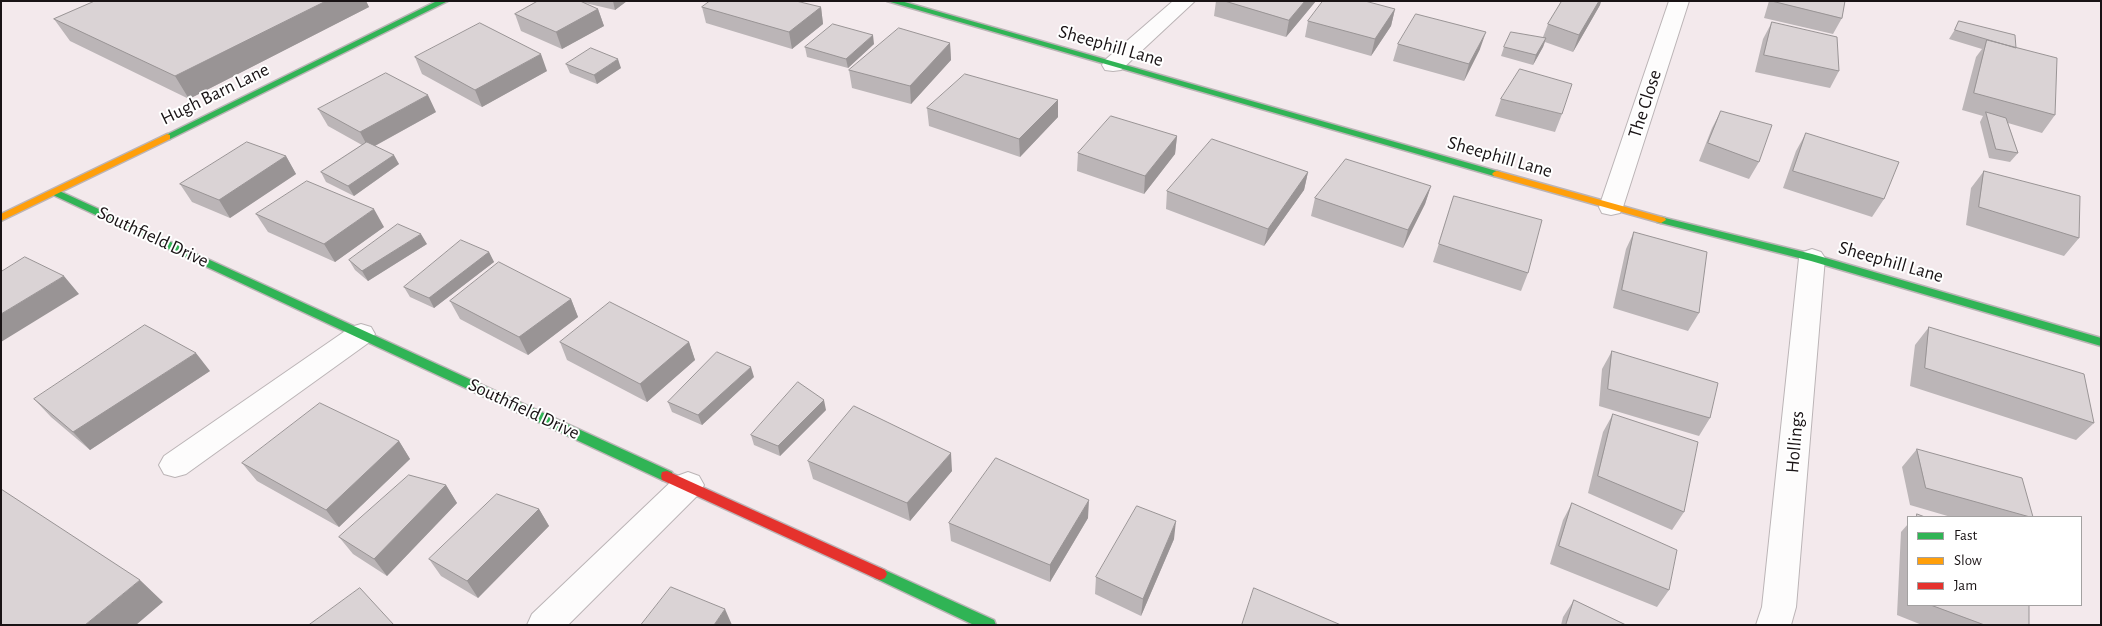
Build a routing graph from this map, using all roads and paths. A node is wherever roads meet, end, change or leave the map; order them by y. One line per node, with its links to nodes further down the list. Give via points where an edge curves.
1 (444, 1): 6 (street, Hugh Barn Lane)
2 (891, 1): 5 (street, Sheephill Lane)
3 (1185, 1): 5 (street)
4 (1679, 1): 7 (street, The Close)
5 (1113, 65): 7 (street, Sheephill Lane)
6 (55, 192): 8 (street, Hugh Barn Lane); 10 (street, Southfield Drive)
7 (1611, 207): 9 (street, Sheephill Lane)
8 (1, 218)
9 (1812, 258): 11 (street, Sheephill Lane); 16 (street, Hollings, via 1779,607)
10 (361, 334): 12 (street); 13 (street, Southfield Drive)
11 (2101, 342)
12 (175, 465)
13 (688, 485): 14 (street); 15 (street, Southfield Drive)
14 (544, 625)
15 (989, 625)
16 (1772, 625)

